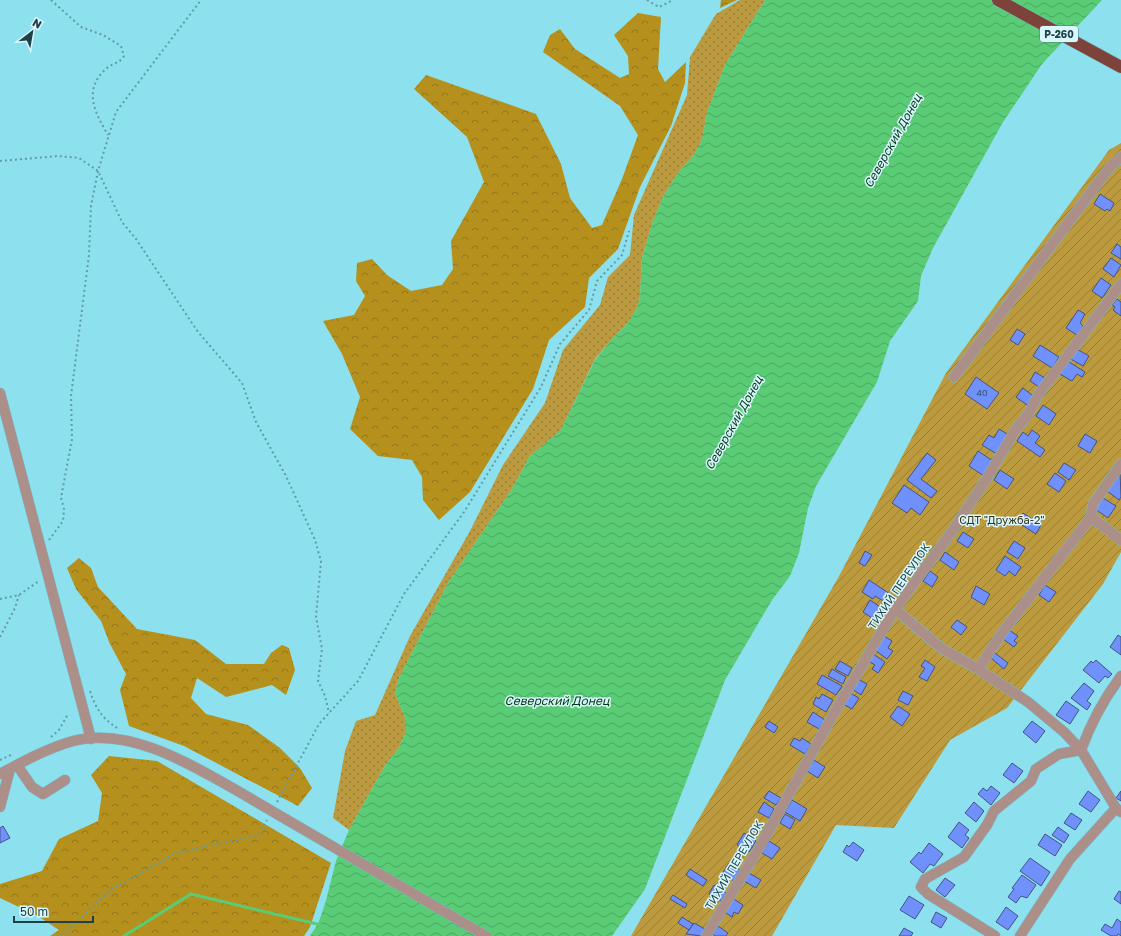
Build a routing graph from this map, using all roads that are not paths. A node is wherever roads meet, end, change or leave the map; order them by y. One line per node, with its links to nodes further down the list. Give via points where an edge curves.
1 (998, 0): 2 (highway, Р-260)
2 (1121, 68)
3 (1121, 157): 5 (street, via 1098,182)
4 (1121, 284): 10 (street, ТИХИЙ ПЕРЕУЛОК, via 1038,395 981,488)
5 (954, 377)
6 (0, 393): 13 (street)
7 (1121, 464): 8 (street, via 1093,504)
8 (1091, 517): 9 (street); 11 (street, via 1002,633)
9 (1121, 540)
10 (895, 609): 11 (street, via 941,648); 21 (street, ТИХИЙ ПЕРЕУЛОК)
11 (978, 669): 14 (street, via 1028,702)
12 (1121, 676): 14 (street, via 1090,724)
13 (90, 739): 15 (street, via 73,741); 20 (street, bridge, via 115,739 146,746 173,756)
14 (1081, 750): 19 (street); 22 (street, via 1059,754 1036,769 1031,781 994,811 964,857 925,879 921,887)
15 (14, 767): 16 (street); 17 (street, via 32,787 43,794); 18 (street)
16 (0, 774)
17 (66, 780)
18 (0, 807)
19 (1119, 810): 23 (street, via 1070,859)
20 (486, 936)
21 (706, 936)
22 (995, 936)
23 (1020, 936)

